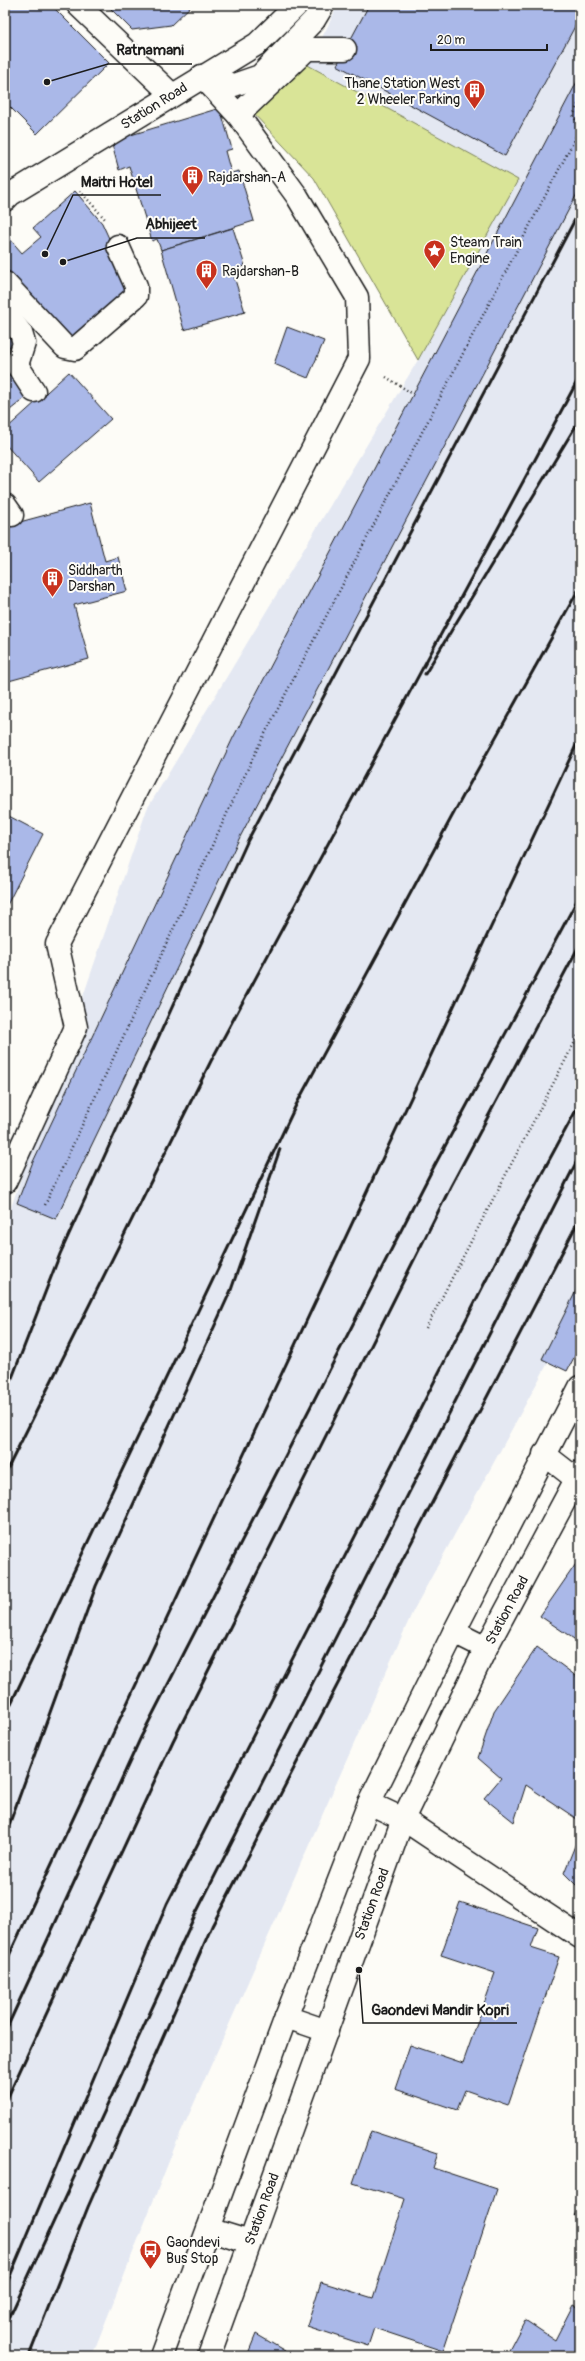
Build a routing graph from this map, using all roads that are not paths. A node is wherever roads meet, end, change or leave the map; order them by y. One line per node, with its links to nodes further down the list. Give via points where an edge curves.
1 (78, 5): 6 (street)
2 (297, 5): 5 (street, Station Road, via 257,44)
3 (323, 5): 5 (street, via 314,20 260,76 234,85)
4 (345, 49): 7 (street, via 307,49)
5 (202, 76): 6 (street, Station Road); 7 (street)
6 (172, 95): 8 (street, Station Road)
7 (238, 115): 13 (street, via 297,196 357,297 358,360 57,944 76,1027)
8 (5, 200)
9 (118, 246): 10 (street, via 136,286 136,296 75,349 65,347)
10 (5, 282)
11 (5, 312): 12 (street, via 21,333 24,343 17,365)
12 (34, 391)
13 (5, 1182)
14 (580, 1387): 15 (street)
15 (544, 1454): 16 (street); 17 (street)
16 (579, 1477): 18 (street, Station Road)
17 (454, 1632): 18 (street); 19 (street)
18 (486, 1648): 20 (street, Station Road)
19 (369, 1803): 20 (street); 22 (street)
20 (403, 1819): 21 (street); 23 (street, Station Road)
21 (580, 1937)
22 (286, 2017): 23 (street); 24 (street)
23 (326, 2031): 25 (street, Station Road)
24 (208, 2229): 25 (street); 26 (street)
25 (250, 2242): 27 (street, Station Road)
26 (161, 2356)
27 (209, 2356)

